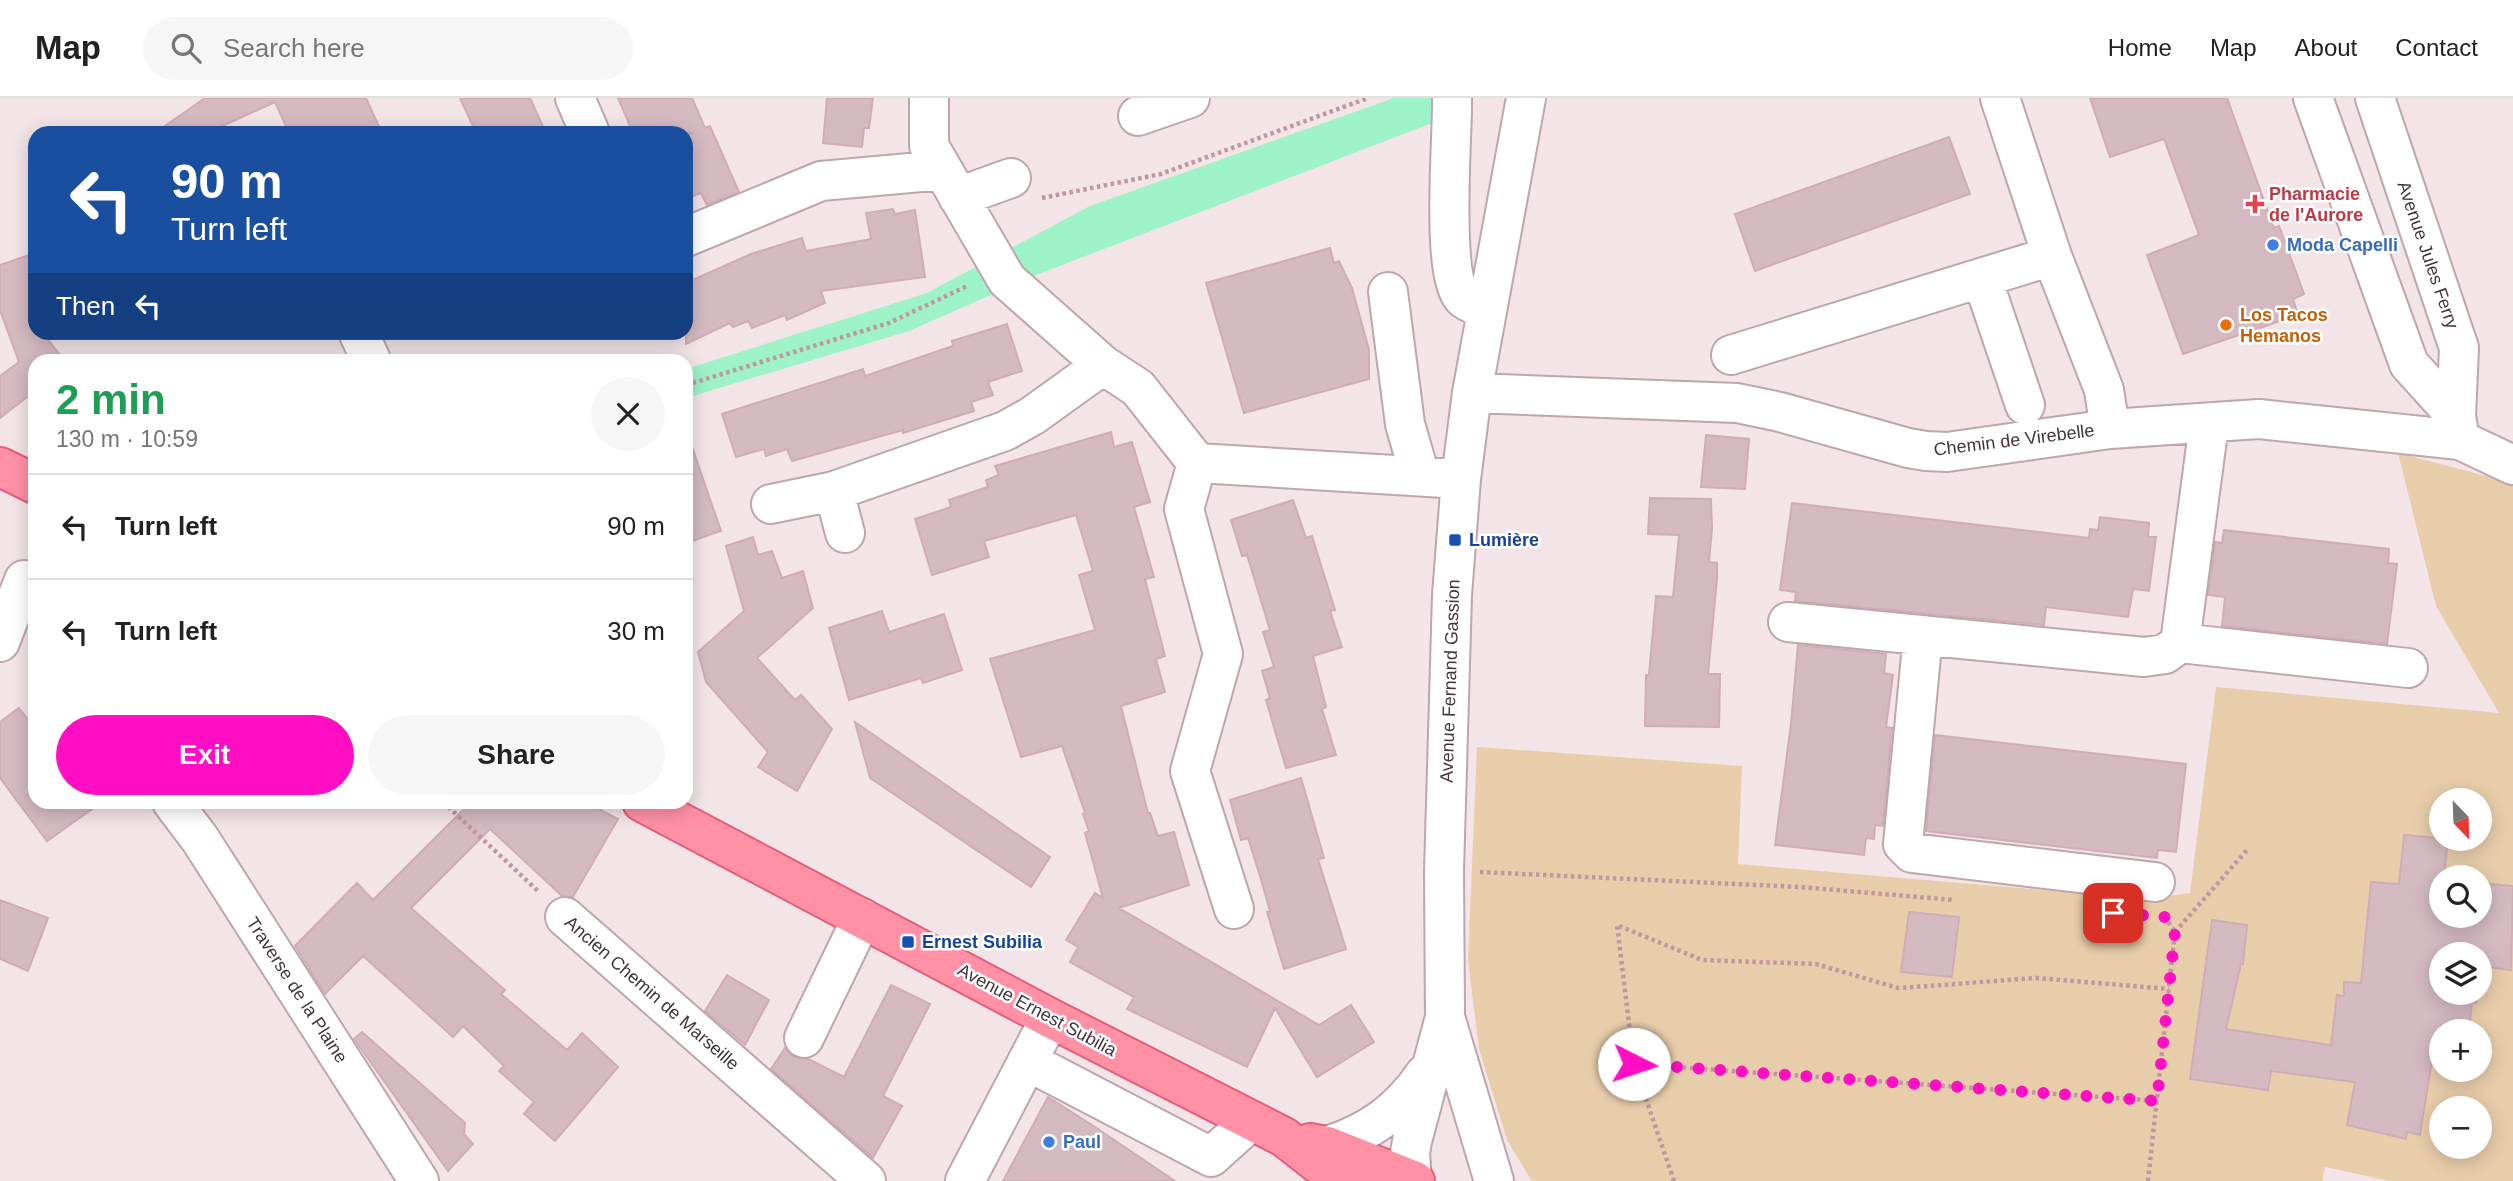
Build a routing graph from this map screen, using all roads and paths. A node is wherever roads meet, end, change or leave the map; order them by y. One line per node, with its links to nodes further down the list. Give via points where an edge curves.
1 (575, 98): 11 (street)
2 (929, 98): 13 (street, via 929,146)
3 (1190, 98): 10 (street)
4 (1368, 98): 12 (path, via 1161,174 1034,200)
5 (1452, 98): 19 (street, via 1449,217 1453,276 1463,298)
6 (1526, 98): 19 (street, Avenue Fernand Gassion)
7 (2000, 98): 15 (street)
8 (2313, 98): 26 (street, via 2409,364)
9 (2375, 98): 26 (street, Avenue Jules Ferry, via 2459,348)
10 (1138, 116)
11 (587, 126)
12 (1011, 178): 13 (street)
13 (951, 183): 14 (street, via 821,181); 16 (street)
14 (693, 234)
15 (2052, 256): 17 (street); 27 (street, via 2104,390)
16 (1001, 270): 21 (street); 22 (path, via 889,323)
17 (1982, 278): 20 (street); 24 (street)
18 (1388, 292): 31 (street, via 1405,424)
19 (1487, 310): 23 (street, Avenue Fernand Gassion)
20 (1731, 355)
21 (1103, 365): 28 (street, via 1138,388); 34 (street, via 1006,431)
22 (693, 383)
23 (1472, 393): 27 (street, Chemin de Virebelle, via 1737,403 1908,448 1947,452); 32 (street, Avenue Fernand Gassion)
24 (2025, 405)
25 (2209, 424): 26 (street, Chemin de Virebelle, via 2259,419); 27 (street, Chemin de Virebelle); 41 (street)
26 (2458, 428): 29 (street, Chemin de Virebelle)
27 (2110, 429)
28 (1197, 463): 31 (street); 50 (street, via 1184,509 1223,654 1189,771)
29 (2513, 465)
30 (0, 467): 33 (main road)
31 (1420, 476): 32 (street)
32 (1461, 479): 47 (street, Avenue Fernand Gassion, via 1452,595)
33 (28, 481)
34 (834, 491): 35 (street); 36 (street)
35 (771, 504)
36 (845, 533)
37 (28, 588): 40 (street)
38 (1788, 622): 39 (street)
39 (1923, 635): 41 (street, via 2144,657 2165,654); 48 (street, via 1903,844 1912,853)
40 (0, 642)
41 (2180, 643): 42 (street)
42 (2408, 668)
43 (177, 809): 66 (street, Traverse de la Plaine)
44 (450, 809): 51 (path, Ancien Chemin de Marseille)
45 (655, 809): 52 (main road, Avenue Ernest Subilia)
46 (2247, 850): 53 (path)
47 (1444, 870): 49 (path, via 1800,887); 55 (street, Avenue Fernand Gassion)
48 (2160, 900): 53 (path)
49 (1962, 901)
50 (1234, 908)
51 (565, 917): 67 (street, Ancien Chemin de Marseille)
52 (862, 918): 56 (main road, Avenue Ernest Subilia); 57 (street)
53 (2175, 932): 54 (path)
54 (2169, 989): 59 (path, via 2037,978 1898,988 1816,964 1702,960 1617,925); 61 (path)
55 (1445, 1017): 60 (street, Avenue Fernand Gassion); 65 (street, Avenue Fernand Gassion)
56 (1050, 1018): 58 (street); 62 (main road, Avenue Ernest Subilia)
57 (804, 1038)
58 (1029, 1062): 62 (street, via 1211,1157); 68 (street)
59 (1634, 1064): 61 (path); 71 (path)
60 (1430, 1067): 64 (street, Avenue Fernand Gassion, via 1390,1115 1365,1132); 70 (street, Avenue Fernand Gassion, via 1410,1153)
61 (2157, 1101): 72 (path)
62 (1251, 1121): 63 (main road, Avenue Ernest Subilia)
63 (1284, 1138): 64 (main road, Avenue Ernest Subilia); 69 (main road, Avenue Ernest Subilia)
64 (1327, 1146): 70 (main road, Avenue Ernest Subilia)
65 (1487, 1172)
66 (419, 1181)
67 (866, 1181)
68 (965, 1181)
69 (1344, 1181)
70 (1413, 1181)
71 (1674, 1181)
72 (2148, 1181)

